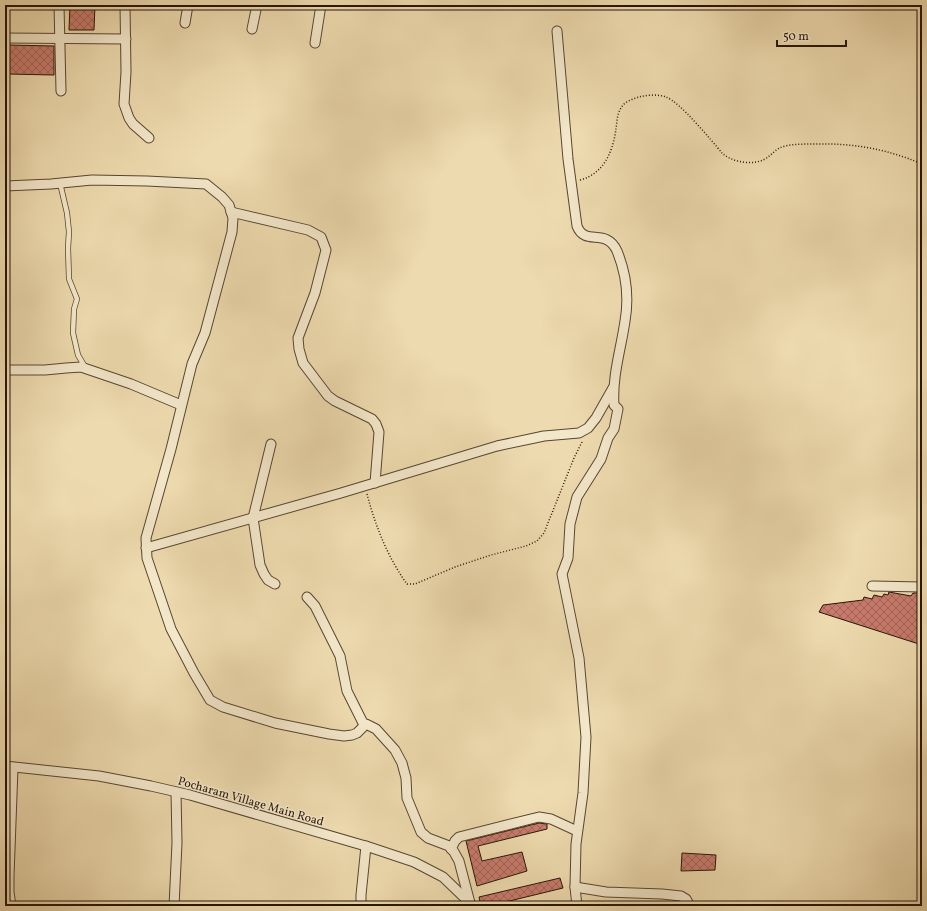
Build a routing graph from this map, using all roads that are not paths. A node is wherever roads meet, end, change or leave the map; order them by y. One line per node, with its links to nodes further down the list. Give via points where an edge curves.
1 (59, 5): 10 (street)
2 (125, 5): 11 (street)
3 (188, 5): 6 (street)
4 (257, 5): 7 (street)
5 (321, 5): 12 (street)
6 (185, 23)
7 (252, 29)
8 (557, 31): 20 (street, via 577,226 584,236 603,237 609,240 615,246 624,272 625,321)
9 (5, 38): 10 (street)
10 (59, 38): 11 (street); 13 (street)
11 (126, 39): 14 (street, via 124,104 128,118)
12 (315, 43)
13 (60, 92)
14 (149, 138)
15 (60, 183): 16 (street); 17 (street, via 92,180 206,184 222,197); 18 (lane, via 69,232 70,279 77,299 73,333 78,355)
16 (5, 186)
17 (231, 212): 21 (street, via 232,232 224,265 206,333 192,364); 23 (street, via 308,230 321,237 326,250 315,293 298,338 299,349 304,363 328,396 372,419 376,424 379,432)
18 (86, 368): 19 (street); 21 (street)
19 (5, 370)
20 (613, 388): 23 (street, via 596,418 588,428 579,433 544,436 497,446); 34 (street, via 614,405 618,409 614,429 601,459 577,497 570,524 568,558 562,574 579,658 586,737 583,793)
21 (181, 405): 25 (street, via 146,538)
22 (271, 444): 24 (street)
23 (375, 483): 24 (street)
24 (253, 518): 25 (street); 26 (street, via 260,565 268,580)
25 (146, 548): 30 (street, via 171,629 210,700 223,707 275,723 329,734 352,735)
26 (275, 584)
27 (872, 586): 28 (street)
28 (922, 587)
29 (307, 597): 30 (street, via 315,606 340,656 347,691)
30 (364, 725): 36 (street, via 376,729 395,750 406,778 407,798 422,832 428,838)
31 (9, 767): 32 (street, Pocharam Village Main Road, via 99,776); 33 (street)
32 (176, 792): 35 (street, Pocharam Village Main Road); 40 (street)
33 (9, 801): 39 (street)
34 (577, 831): 36 (street, via 551,819 539,817 459,837); 37 (street)
35 (366, 846): 38 (street, Pocharam Village Main Road, via 414,862 443,877); 41 (street)
36 (452, 849): 38 (street, via 459,861)
37 (575, 887): 42 (street); 43 (street, via 606,892 681,896)
38 (471, 904)
39 (11, 906)
40 (174, 906)
41 (361, 906)
42 (577, 906)
43 (690, 906)

